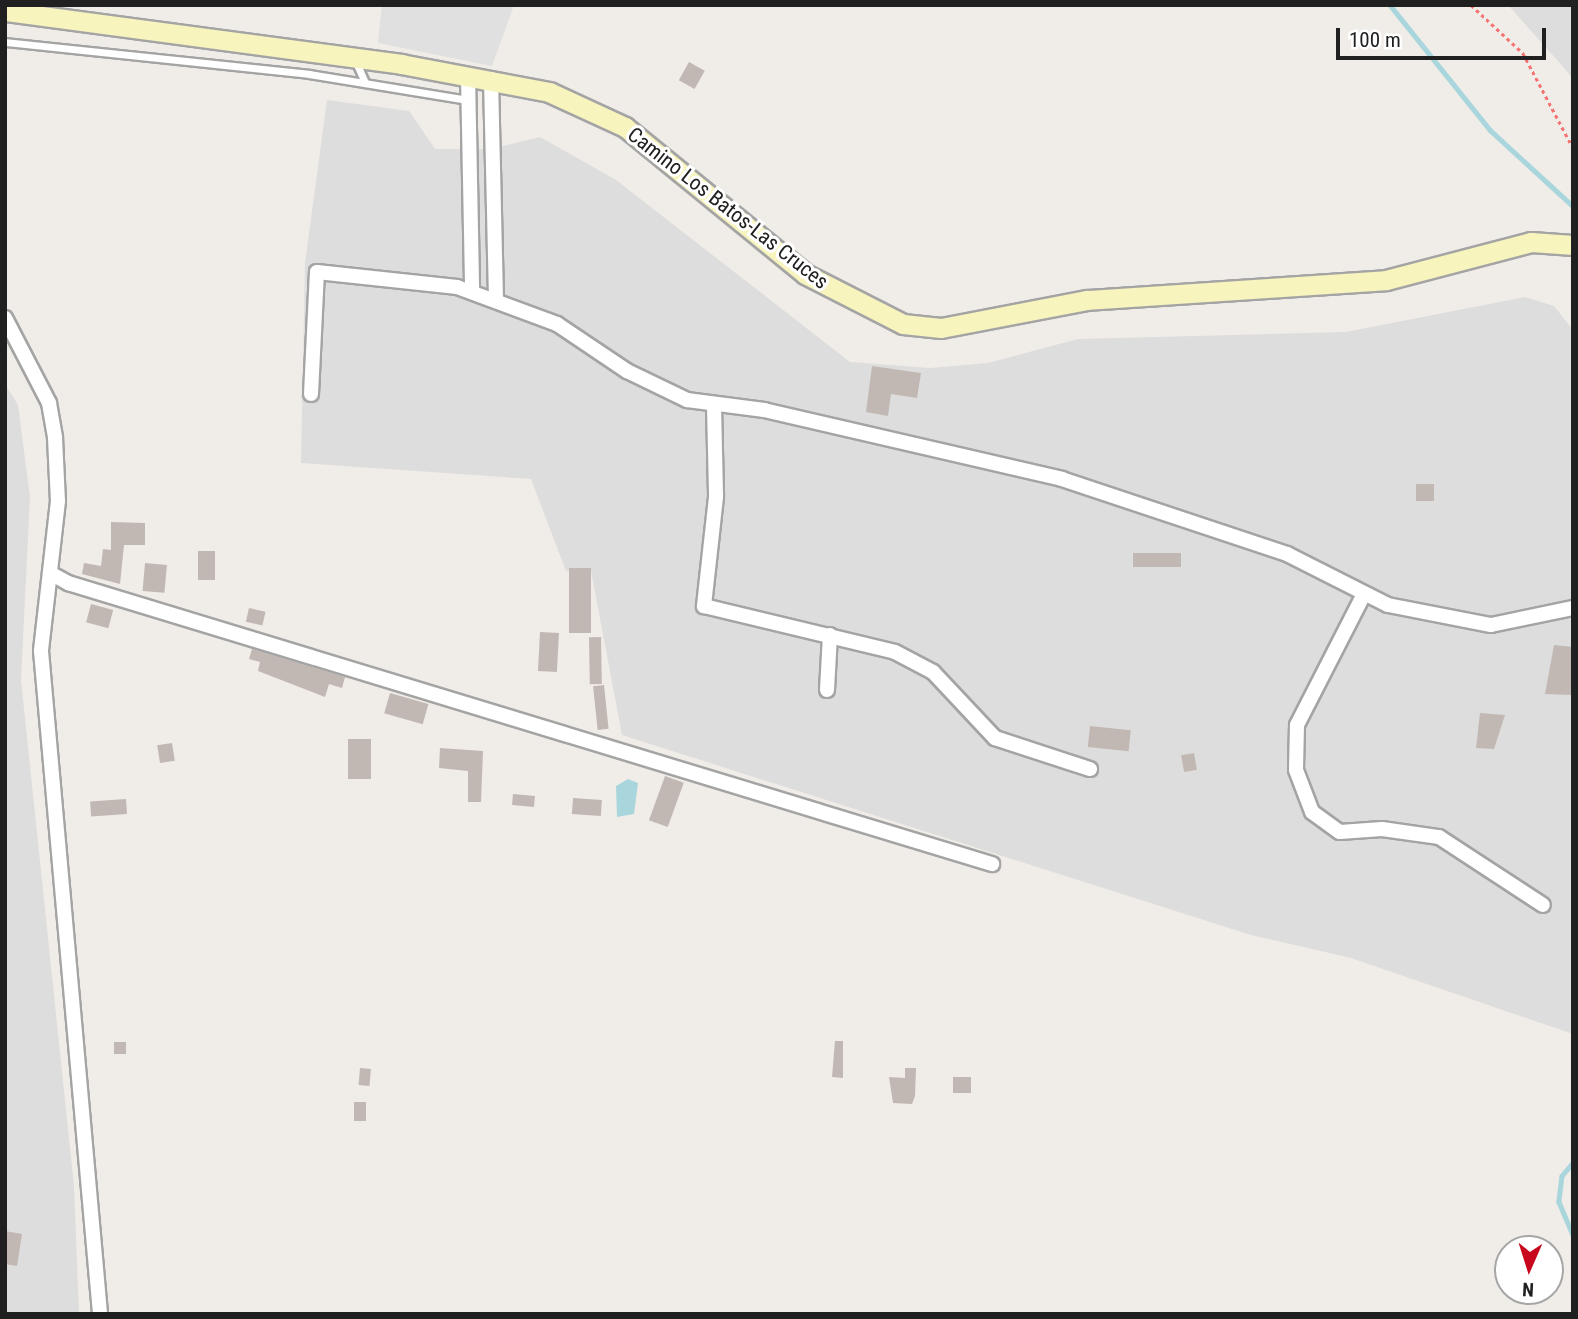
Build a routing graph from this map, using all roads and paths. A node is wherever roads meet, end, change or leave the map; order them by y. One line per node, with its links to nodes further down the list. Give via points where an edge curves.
1 (1471, 5): 9 (path, via 1523,53)
2 (5, 11): 4 (street, Camino Los Batos-Las Cruces)
3 (5, 42): 7 (lane)
4 (354, 59): 5 (street, Camino Los Batos-Las Cruces); 7 (lane)
5 (468, 75): 6 (street, Camino Los Batos-Las Cruces); 8 (street)
6 (491, 79): 10 (street, Camino Los Batos-Las Cruces, via 549,92 625,127 805,274 903,324 941,328 1087,300 1386,280 1531,242); 12 (street)
7 (365, 82): 8 (lane)
8 (469, 100): 11 (street)
9 (1573, 148)
10 (1567, 244)
11 (472, 292): 12 (street); 14 (street, via 317,272)
12 (496, 299): 15 (street, via 557,324 656,387)
13 (5, 318): 16 (street, via 48,403 55,438 58,501)
14 (311, 394)
15 (714, 406): 17 (street, via 764,410 1072,482 1287,554); 19 (street, via 716,497 704,606)
16 (50, 572): 22 (street, via 68,583); 24 (street, via 41,651)
17 (1364, 594): 18 (street, via 1420,614 1490,625); 23 (street, via 1297,725 1296,770 1312,812 1340,832 1382,829 1439,837)
18 (1573, 608)
19 (830, 635): 20 (street); 21 (street, via 895,652 933,672 995,738)
20 (827, 690)
21 (1090, 769)
22 (992, 864)
23 (1543, 905)
24 (100, 1314)

